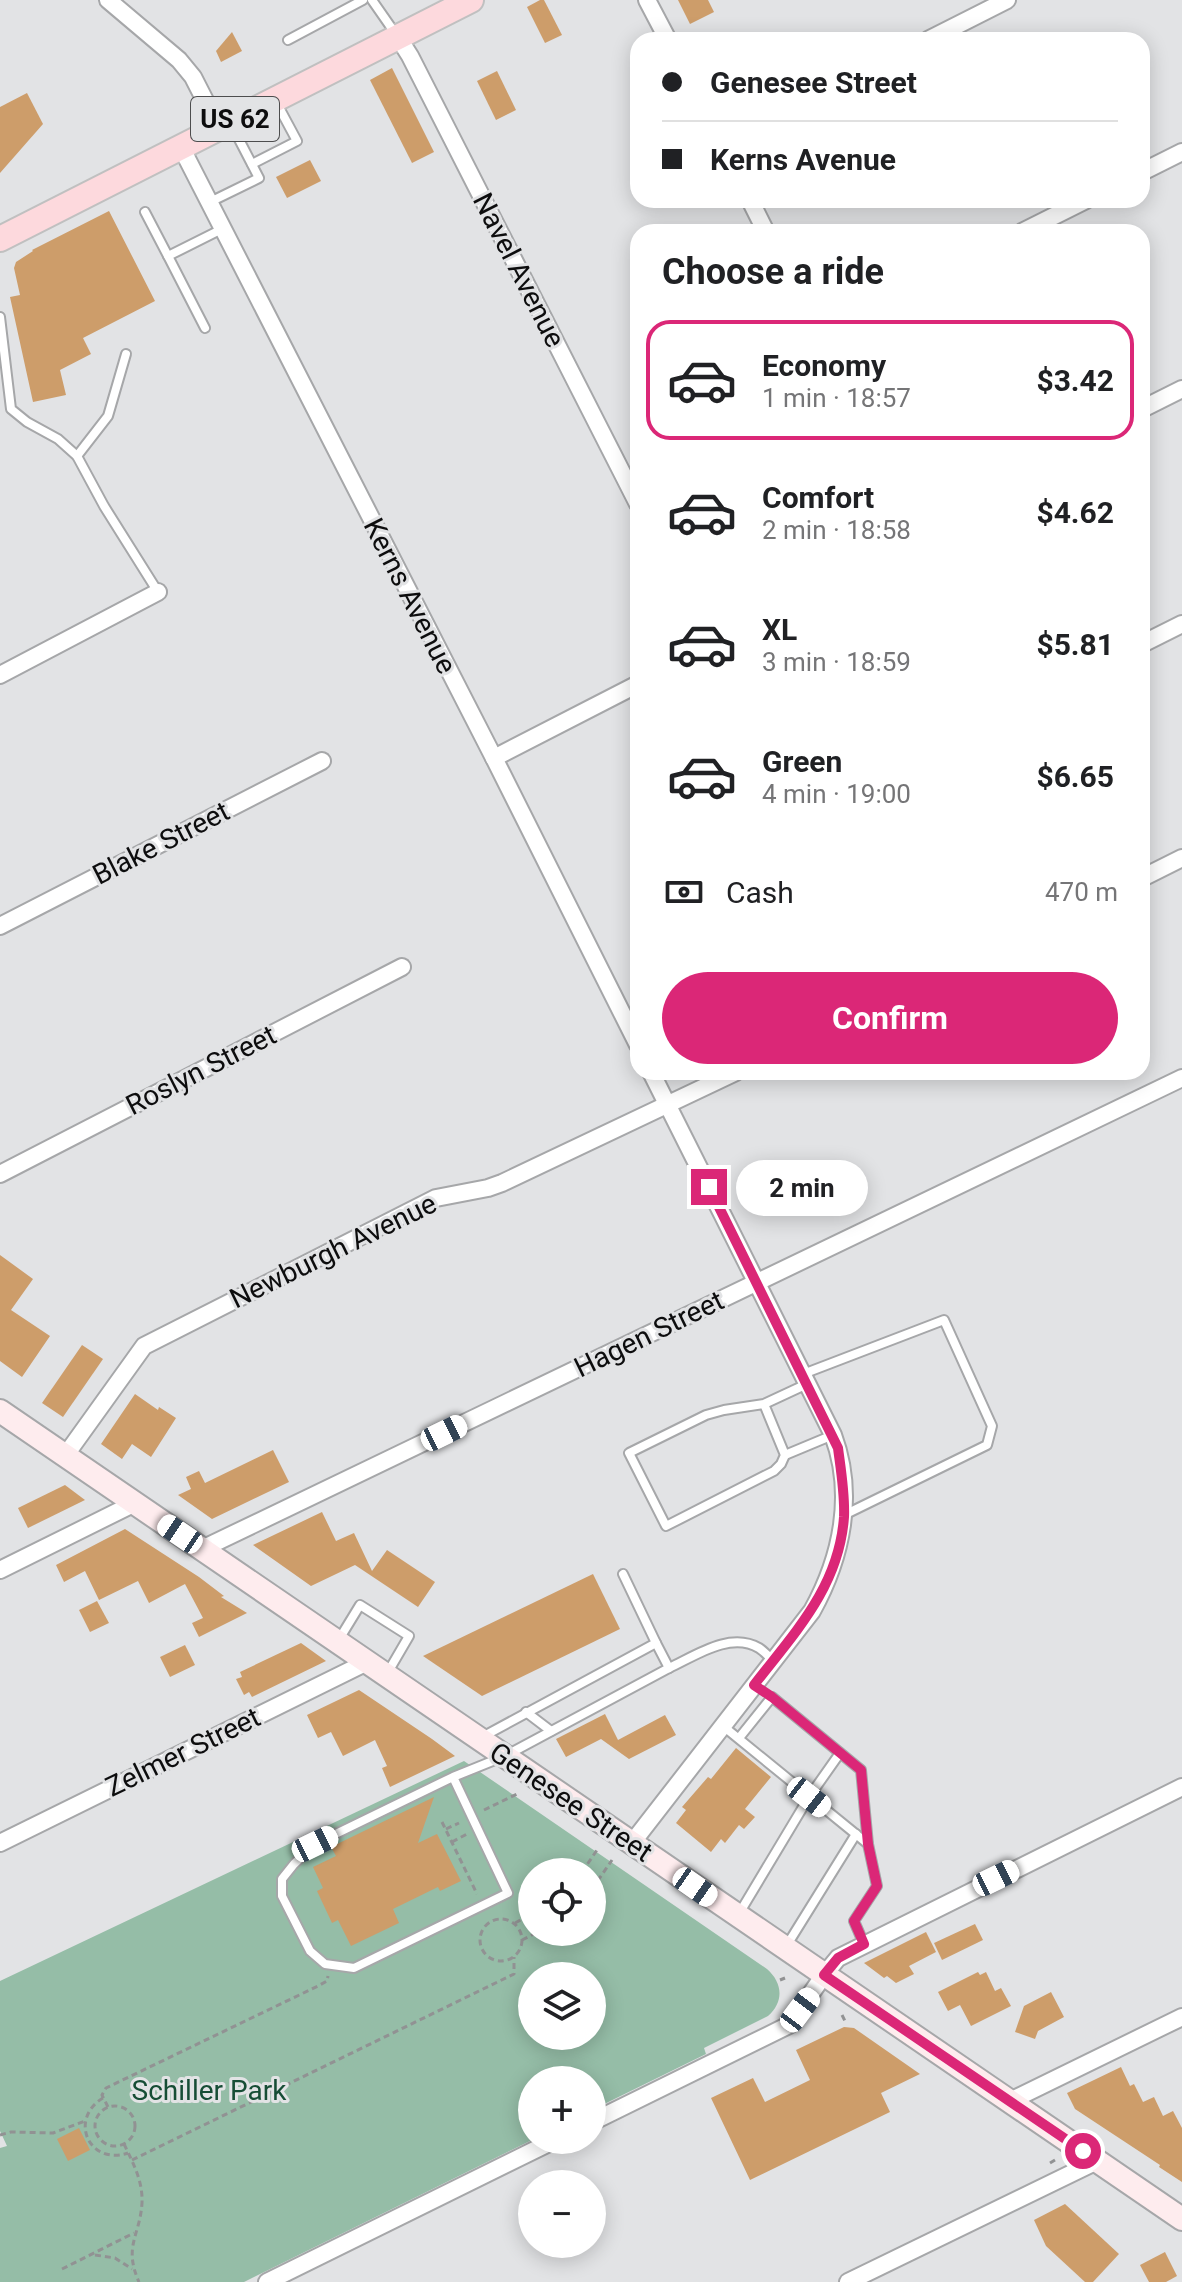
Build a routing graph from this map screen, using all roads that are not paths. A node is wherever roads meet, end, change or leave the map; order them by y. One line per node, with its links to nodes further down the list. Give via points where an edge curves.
1 (108, 0): 12 (street, via 179,60)
2 (363, 0): 10 (lane)
3 (372, 0): 9 (lane)
4 (471, 0): 9 (main road, US 62)
5 (647, 0): 7 (street)
6 (1007, 0): 8 (street)
7 (664, 32)
8 (944, 32)
9 (398, 37): 11 (main road, US 62); 30 (street, Navel Avenue)
10 (288, 40)
11 (275, 99): 12 (main road, US 62); 15 (lane, via 297,141)
12 (224, 125): 13 (main road, US 62); 15 (lane)
13 (181, 147): 17 (street, Kerns Avenue); 22 (main road, US 62)
14 (1182, 152): 16 (street)
15 (252, 164): 17 (lane, via 259,178)
16 (1150, 168)
17 (210, 202): 21 (street, Kerns Avenue)
18 (1070, 208): 20 (street)
19 (145, 212): 23 (lane)
20 (1038, 224)
21 (223, 228): 23 (lane); 36 (street, Kerns Avenue)
22 (0, 239)
23 (168, 256): 25 (lane)
24 (0, 317): 29 (lane, via 11,409)
25 (205, 328)
26 (126, 354): 29 (lane, via 108,416)
27 (1182, 389): 28 (street)
28 (1150, 405)
29 (77, 456): 31 (lane)
30 (630, 488)
31 (158, 592): 34 (street)
32 (1182, 624): 33 (street)
33 (1150, 640)
34 (0, 675)
35 (630, 688): 36 (street)
36 (494, 758): 42 (street, Kerns Avenue)
37 (322, 761): 40 (street, Blake Street)
38 (1182, 858): 39 (street)
39 (1150, 874)
40 (0, 926)
41 (402, 967): 47 (street, Roslyn Street)
42 (630, 1029)
43 (1182, 1078): 48 (street, Hagen Street)
44 (655, 1080): 46 (street)
45 (720, 1080): 46 (street, Newburgh Avenue)
46 (668, 1105): 48 (street); 54 (street, Newburgh Avenue, via 502,1183 436,1198 144,1346)
47 (0, 1174)
48 (756, 1282): 49 (street); 57 (street, Hagen Street)
49 (805, 1379): 50 (lane); 52 (street); 56 (lane, via 944,1320 992,1426 987,1445)
50 (764, 1404): 53 (lane); 53 (lane, via 706,1415 629,1453 666,1526 774,1471)
51 (0, 1411): 54 (main road, Genesee Street)
52 (833, 1435): 53 (lane); 56 (street)
53 (785, 1455)
54 (65, 1456): 55 (main road, Genesee Street)
55 (135, 1503): 57 (main road, Genesee Street); 58 (street)
56 (844, 1515): 62 (street, via 825,1587)
57 (202, 1549): 60 (main road, Genesee Street)
58 (0, 1570)
59 (623, 1574): 61 (lane)
60 (337, 1642): 63 (main road, Genesee Street); 65 (lane, via 360,1605 409,1636)
61 (656, 1643): 64 (lane); 68 (lane)
62 (773, 1660): 64 (lane, via 758,1647 737,1642 715,1646); 66 (street)
63 (367, 1662): 65 (main road, Genesee Street); 79 (street, Zelmer Street)
64 (669, 1668): 70 (lane)
65 (387, 1675): 72 (main road, Genesee Street)
66 (754, 1685): 67 (lane); 69 (street)
67 (772, 1697): 71 (lane); 73 (lane)
68 (526, 1712): 70 (lane); 72 (lane)
69 (723, 1726): 71 (lane); 80 (street)
70 (551, 1731): 74 (lane)
71 (739, 1738): 77 (lane)
72 (479, 1739): 74 (main road, Genesee Street)
73 (840, 1753): 77 (lane); 81 (lane, via 861,1770)
74 (505, 1756): 75 (lane); 80 (main road, Genesee Street)
75 (453, 1777): 75 (lane, via 315,1844 282,1879 282,1896 310,1951 325,1964 354,1968 508,1893)
76 (1182, 1787): 83 (street)
77 (809, 1797): 78 (lane); 82 (lane)
78 (856, 1834): 81 (lane); 84 (lane)
79 (0, 1843)
80 (632, 1843): 82 (main road, Genesee Street)
81 (868, 1844): 83 (lane, via 877,1886 854,1921)
82 (738, 1916): 84 (main road, Genesee Street)
83 (864, 1944): 85 (street, via 838,1958)
84 (785, 1948): 85 (main road, Genesee Street)
85 (824, 1975): 87 (main road, Genesee Street); 88 (street, via 789,2025)
86 (1182, 2017): 87 (street)
87 (1010, 2101): 90 (main road, Genesee Street)
88 (606, 2115)
89 (527, 2154): 92 (street)
90 (1097, 2161): 91 (main road, Genesee Street); 93 (street)
91 (1182, 2219)
92 (267, 2282)
93 (848, 2282)

